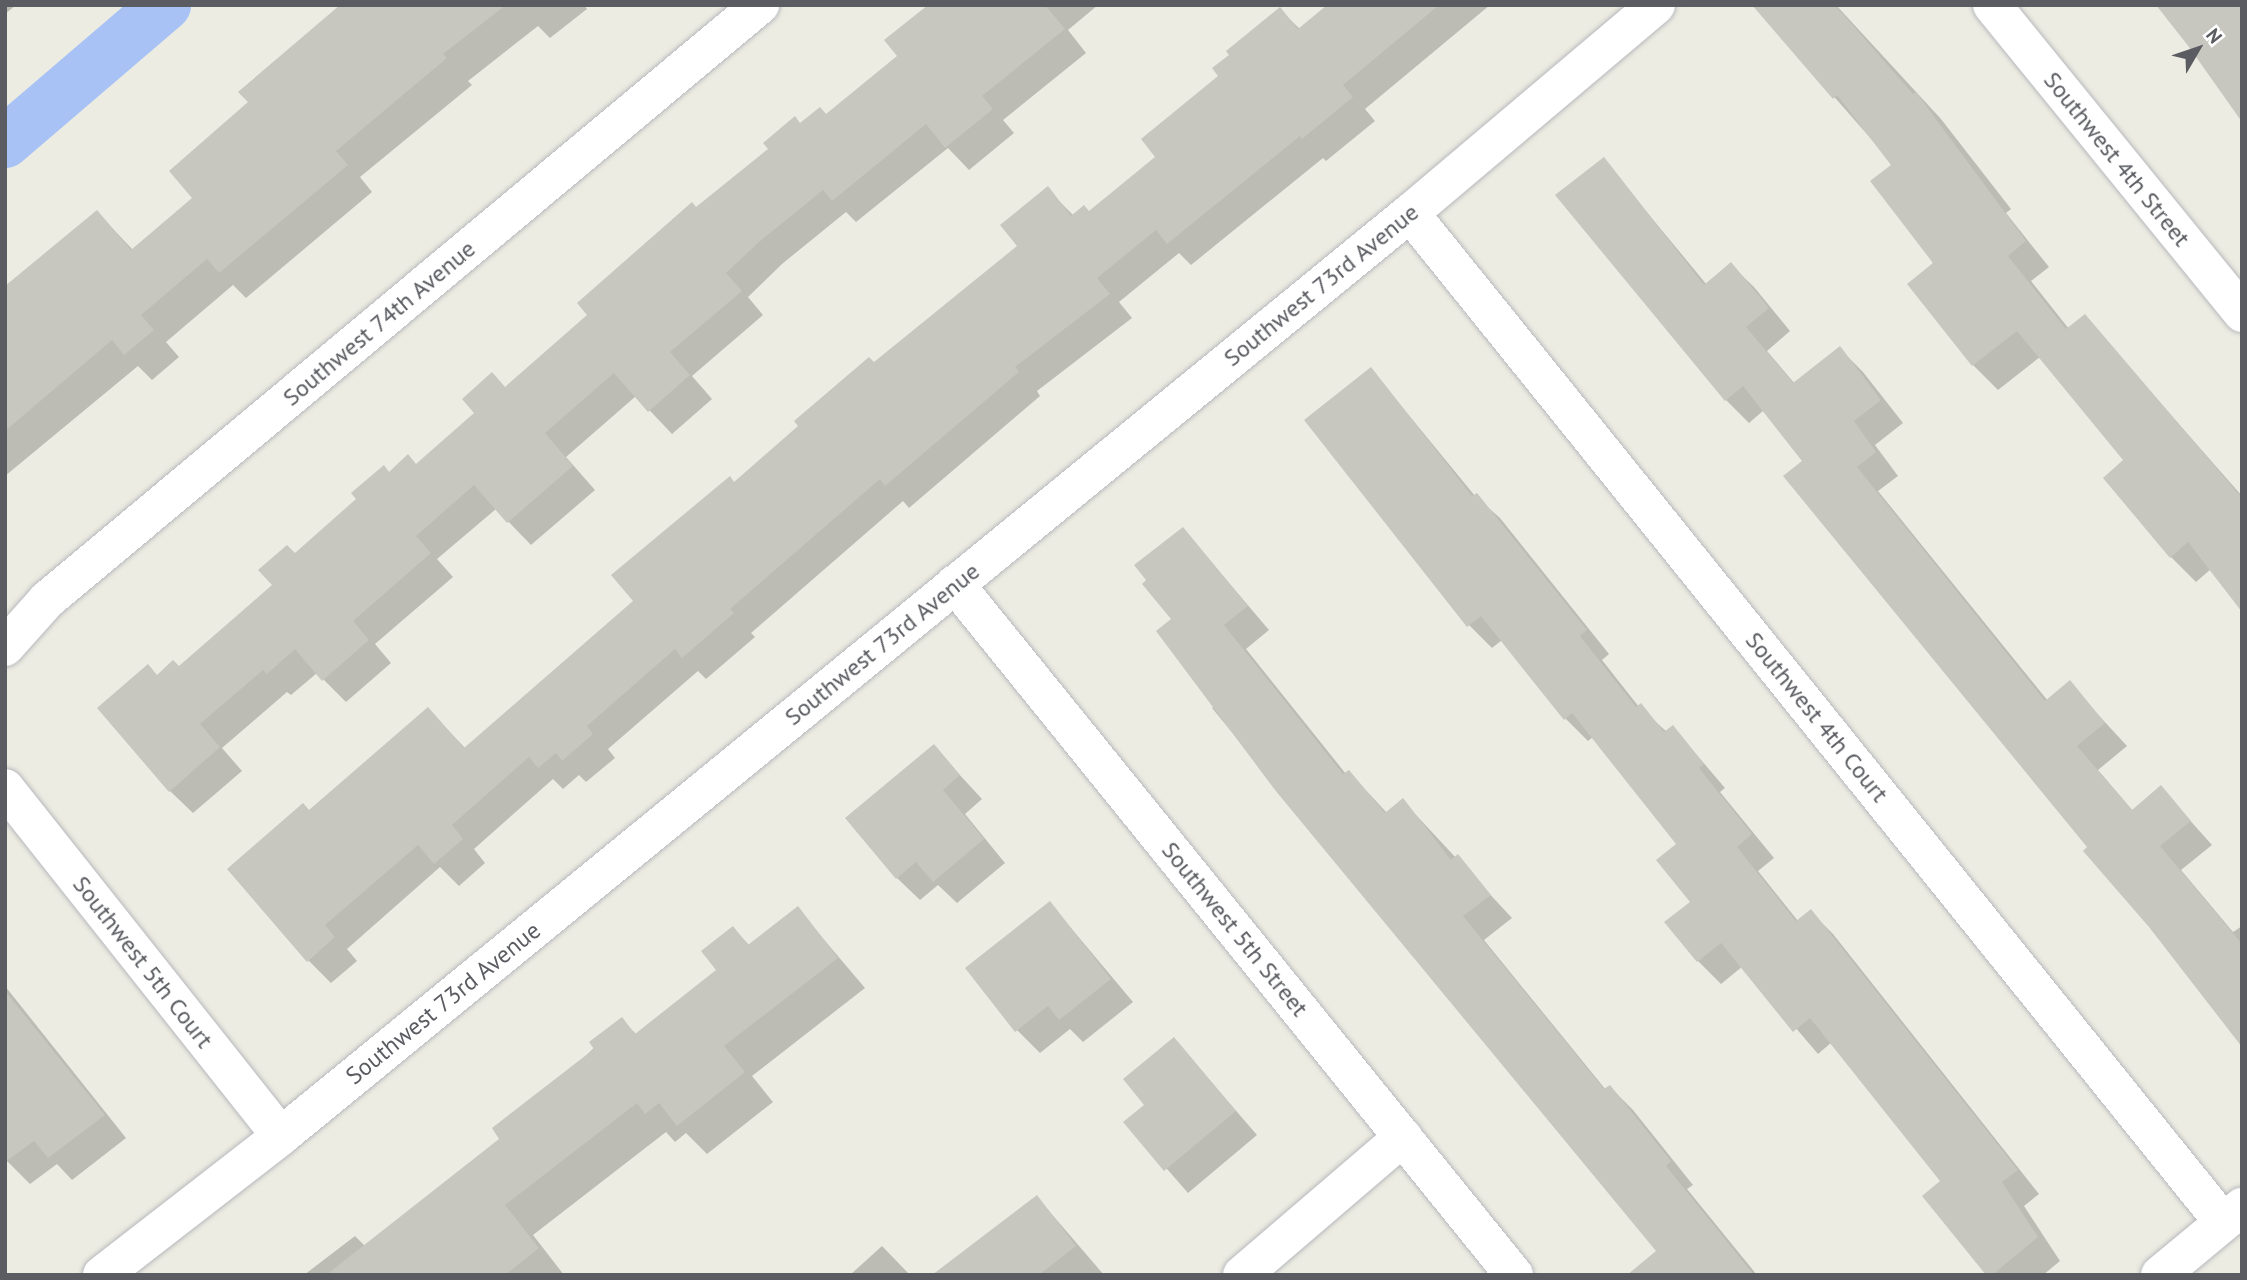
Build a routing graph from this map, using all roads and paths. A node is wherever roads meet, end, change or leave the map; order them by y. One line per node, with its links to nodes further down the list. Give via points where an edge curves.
1 (760, 5): 7 (street, Southwest 74th Avenue, via 47,600)
2 (1656, 5): 4 (street, Southwest 73rd Avenue)
3 (1992, 5): 5 (street, Southwest 4th Street)
4 (1410, 213): 6 (street, Southwest 73rd Avenue); 11 (street, Southwest 4th Court)
5 (2242, 313)
6 (955, 584): 9 (street, Southwest 73rd Avenue); 10 (street, Southwest 5th Street)
7 (5, 647)
8 (5, 788): 9 (street, Southwest 5th Court)
9 (281, 1136): 12 (street, Southwest 73rd Avenue)
10 (1403, 1137): 13 (street); 14 (street, Southwest 5th Street)
11 (2232, 1214): 15 (street)
12 (102, 1275)
13 (1242, 1275)
14 (1514, 1275)
15 (2160, 1275)

